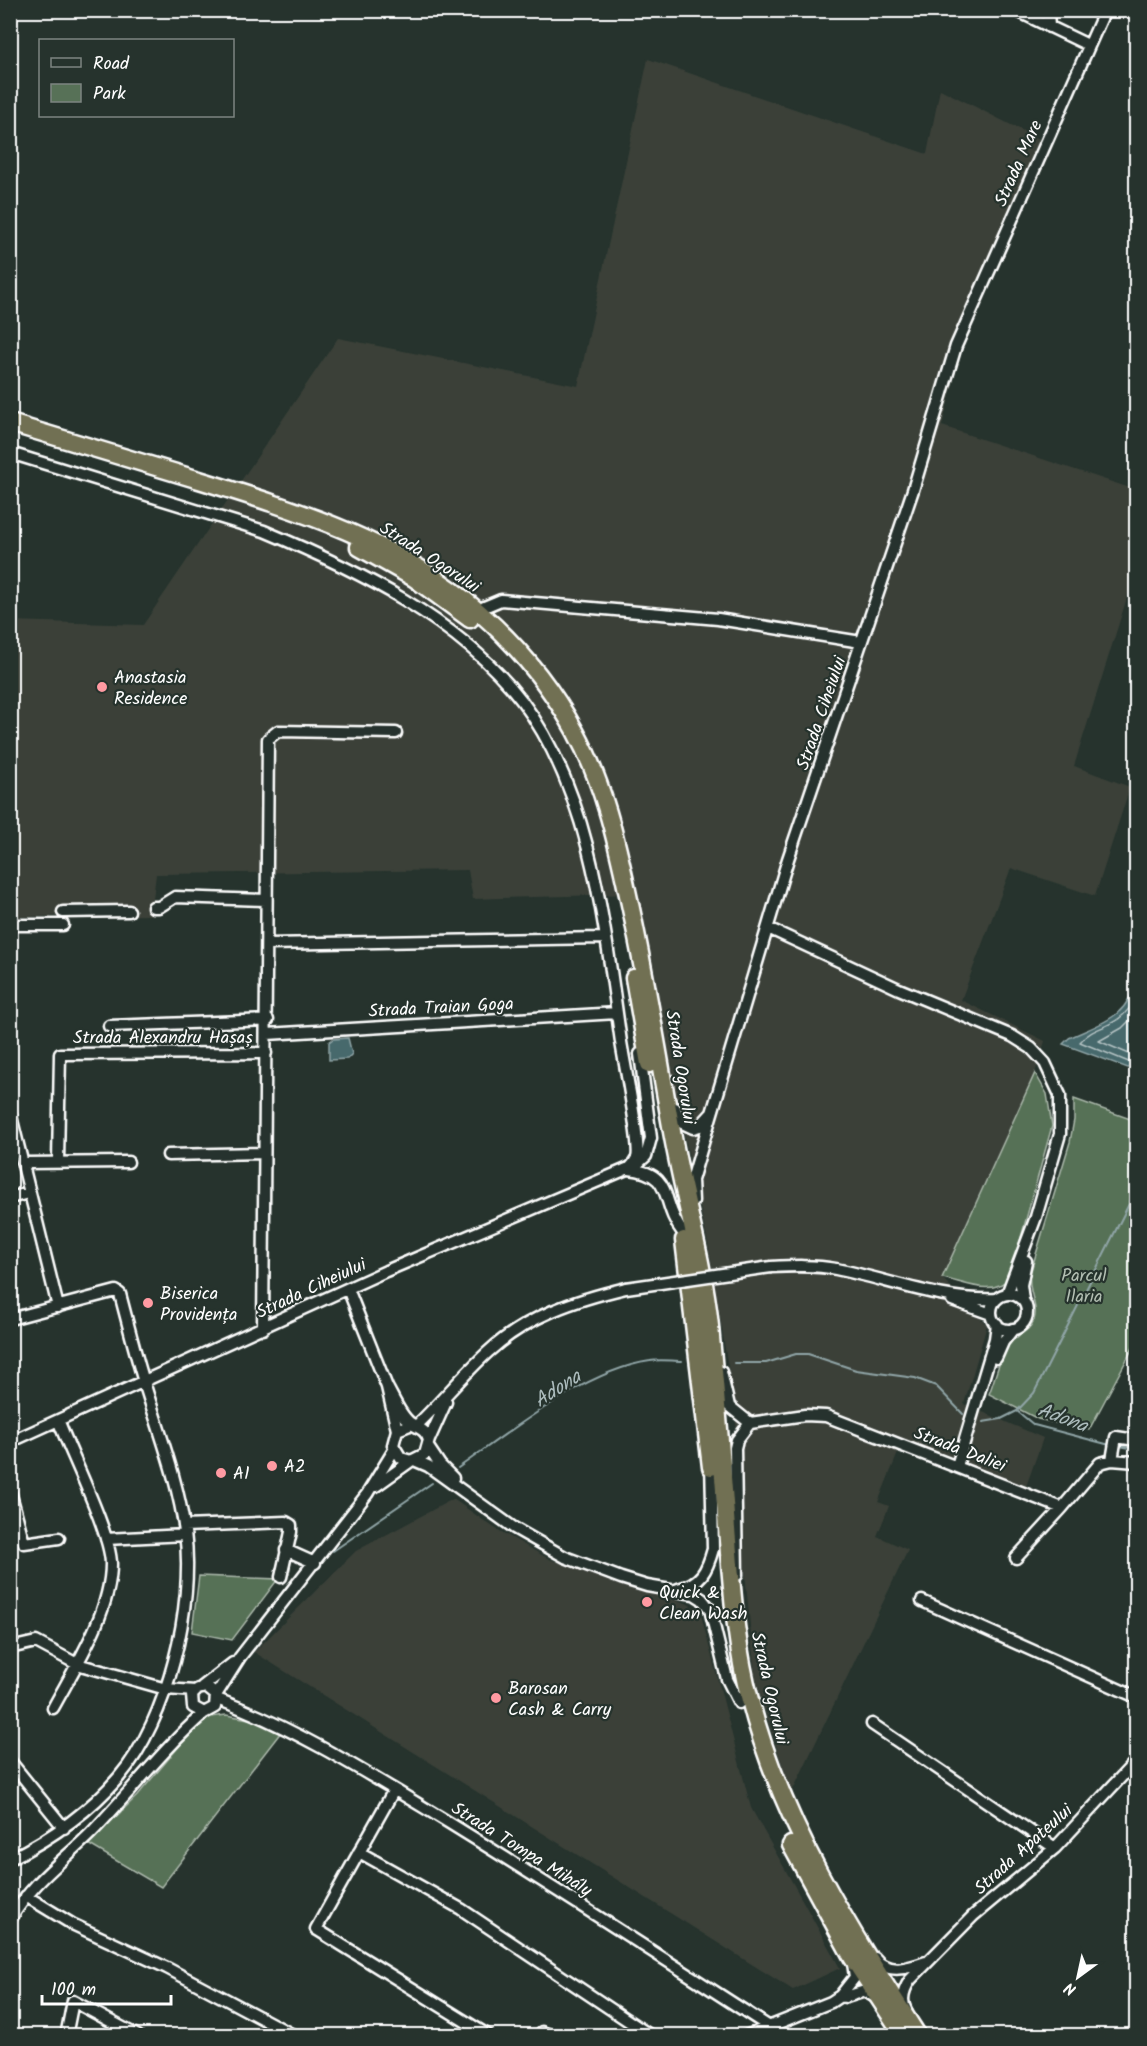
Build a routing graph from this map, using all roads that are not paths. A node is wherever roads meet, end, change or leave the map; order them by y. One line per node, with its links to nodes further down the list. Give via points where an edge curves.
1 (1015, 10): 4 (street)
2 (1048, 10): 4 (street)
3 (1105, 10): 5 (street, Strada Mare)
4 (1049, 27): 5 (street)
5 (1088, 45): 6 (street, Strada Mare)
6 (963, 328): 11 (street, Strada Ciheiului)
7 (10, 423): 10 (highway, Strada Ogorului, via 261,499 360,535 416,567)
8 (10, 433): 24 (highway, Strada Ogorului, via 308,524 414,578 467,616 495,642 550,709 576,754 599,814)
9 (10, 453): 20 (street, via 264,531 388,591 460,639 523,703 547,742 564,778 588,850)
10 (477, 610): 11 (street, via 501,600 718,619); 22 (highway, Strada Ogorului, via 536,672 574,729 590,763 617,842)
11 (861, 642): 19 (street, Strada Ciheiului)
12 (396, 734): 13 (street, via 278,731 268,739)
13 (266, 900): 14 (street, via 175,897); 21 (street)
14 (153, 907)
15 (129, 911): 16 (street)
16 (63, 912)
17 (10, 925): 18 (street)
18 (63, 925)
19 (768, 928): 29 (street, Strada Ciheiului); 39 (street, via 1012,1036 1031,1048 1054,1078 1061,1113 1060,1134)
20 (605, 938): 21 (street); 23 (street)
21 (268, 944): 25 (street)
22 (650, 1001): 29 (street, via 664,1044 676,1117 693,1128 706,1121); 41 (highway, Strada Ogorului)
23 (617, 1014): 27 (street, Strada Traian Goga); 36 (street, via 638,1156)
24 (640, 1018): 36 (street, Strada Ciheiului, via 640,1055 651,1144 643,1160); 40 (highway, Strada Ogorului)
25 (267, 1020): 26 (street); 27 (street)
26 (109, 1026)
27 (267, 1034): 28 (street)
28 (267, 1053): 31 (street); 33 (street, Strada Alexandru Hașaș, via 60,1054)
29 (714, 1109): 41 (street, Strada Ciheiului, via 692,1180)
30 (10, 1112): 35 (street)
31 (263, 1153): 32 (street); 50 (street)
32 (168, 1155)
33 (58, 1162): 34 (street); 35 (street)
34 (128, 1162)
35 (23, 1163): 37 (street)
36 (629, 1169): 40 (street, via 660,1179 672,1216); 42 (street, Strada Ciheiului)
37 (28, 1193): 38 (street); 46 (street)
38 (10, 1198)
39 (1036, 1217): 44 (street); 45 (street, via 1021,1286)
40 (683, 1233): 66 (highway, Strada Ogorului)
41 (699, 1268): 47 (highway, Strada Ogorului)
42 (348, 1289): 50 (street, Strada Ciheiului); 53 (street)
43 (918, 1289): 44 (street, via 982,1300); 49 (street); 55 (street, bridge, via 835,1269 771,1267 626,1288 582,1298 533,1319 488,1352)
44 (1002, 1296): 45 (street); 49 (street)
45 (1023, 1300): 51 (street, via 1026,1317)
46 (58, 1307): 48 (street); 52 (street, via 120,1294)
47 (709, 1317): 57 (street, via 727,1402); 81 (highway, Strada Ogorului)
48 (10, 1319)
49 (994, 1319): 51 (street); 54 (street, via 996,1339)
50 (263, 1329): 52 (street, Strada Ciheiului)
51 (1013, 1329): 54 (street)
52 (144, 1383): 56 (street, Strada Ciheiului); 73 (street, via 165,1447)
53 (387, 1387): 58 (street); 59 (street)
54 (981, 1391): 68 (street)
55 (452, 1392): 58 (street); 62 (street, via 432,1427)
56 (59, 1422): 61 (street, Strada Ciheiului); 75 (street)
57 (750, 1423): 68 (street, Strada Daliei, via 826,1416); 81 (street, via 735,1448 738,1554)
58 (414, 1425): 59 (street); 62 (street, via 426,1433)
59 (397, 1430): 63 (street)
60 (1137, 1440): 65 (street, via 1116,1437)
61 (10, 1442)
62 (428, 1444): 64 (street, via 421,1457); 71 (street, via 440,1466)
63 (394, 1450): 64 (street, via 401,1458); 70 (street)
64 (413, 1460): 70 (street); 71 (street)
65 (1112, 1460): 67 (street); 72 (street, via 1100,1463)
66 (711, 1461): 80 (street, via 710,1563 695,1582); 90 (highway, Strada Ogorului, via 725,1619)
67 (1137, 1462)
68 (957, 1466): 72 (street, Strada Daliei)
69 (10, 1491): 74 (street, via 24,1543)
70 (367, 1494): 78 (street)
71 (467, 1494): 80 (street, via 514,1528 573,1561 647,1586)
72 (1062, 1508): 77 (street)
73 (185, 1530): 75 (street); 76 (street, via 279,1520 291,1525); 86 (street, via 185,1602)
74 (58, 1538)
75 (106, 1539): 85 (street, via 111,1564 102,1614)
76 (286, 1550): 78 (street); 79 (street)
77 (1016, 1558)
78 (315, 1563): 84 (street)
79 (281, 1577)
80 (674, 1590): 90 (street, via 694,1594 710,1609 723,1667)
81 (733, 1598): 106 (highway, Strada Ogorului, via 744,1674 769,1766 795,1829)
82 (922, 1601): 89 (street)
83 (10, 1648): 85 (street, via 36,1642)
84 (240, 1657): 87 (street); 88 (street)
85 (77, 1664): 86 (street); 92 (street)
86 (166, 1689): 87 (street); 91 (street); 100 (street, via 144,1738 120,1776)
87 (198, 1689): 88 (street, Strada Tompa Mihály, via 210,1689); 91 (street)
88 (217, 1697): 93 (street); 94 (street, Strada Tompa Mihály)
89 (1137, 1697)
90 (739, 1704): 107 (highway, Strada Ogorului, via 782,1829)
91 (193, 1705): 93 (street); 96 (street)
92 (53, 1708)
93 (208, 1712): 94 (street, Strada Tompa Mihály); 96 (street)
94 (251, 1712): 99 (street, Strada Tompa Mihály)
95 (872, 1724): 101 (street)
96 (175, 1739): 104 (street, via 127,1795)
97 (1137, 1761): 101 (street, Strada Apateului)
98 (11, 1763): 100 (street)
99 (394, 1790): 102 (street); 111 (street, Strada Tompa Mihály, via 560,1891)
100 (64, 1828): 103 (street)
101 (1055, 1848): 108 (street, Strada Apateului, via 973,1916)
102 (359, 1852): 115 (street, via 316,1929); 118 (street, via 461,1909)
103 (10, 1859)
104 (26, 1896): 105 (street); 114 (street, via 72,1924 177,1973)
105 (10, 1920)
106 (851, 1927): 108 (street, via 879,1965 905,1969); 121 (highway, Strada Ogorului)
107 (852, 1957): 109 (street, via 855,1977); 110 (highway, Strada Ogorului)
108 (929, 1961): 121 (street, Strada Apateului, via 906,1986 902,2004)
109 (840, 1996): 110 (street, via 866,1991); 111 (street)
110 (887, 2010): 120 (highway, Strada Ogorului)
111 (768, 2026): 119 (street)
112 (66, 2036): 113 (street, via 73,2001)
113 (138, 2036)
114 (295, 2036)
115 (489, 2036)
116 (540, 2036): 117 (street, via 542,2032)
117 (554, 2036)
118 (651, 2036)
119 (746, 2036)
120 (904, 2036)
121 (920, 2036)

